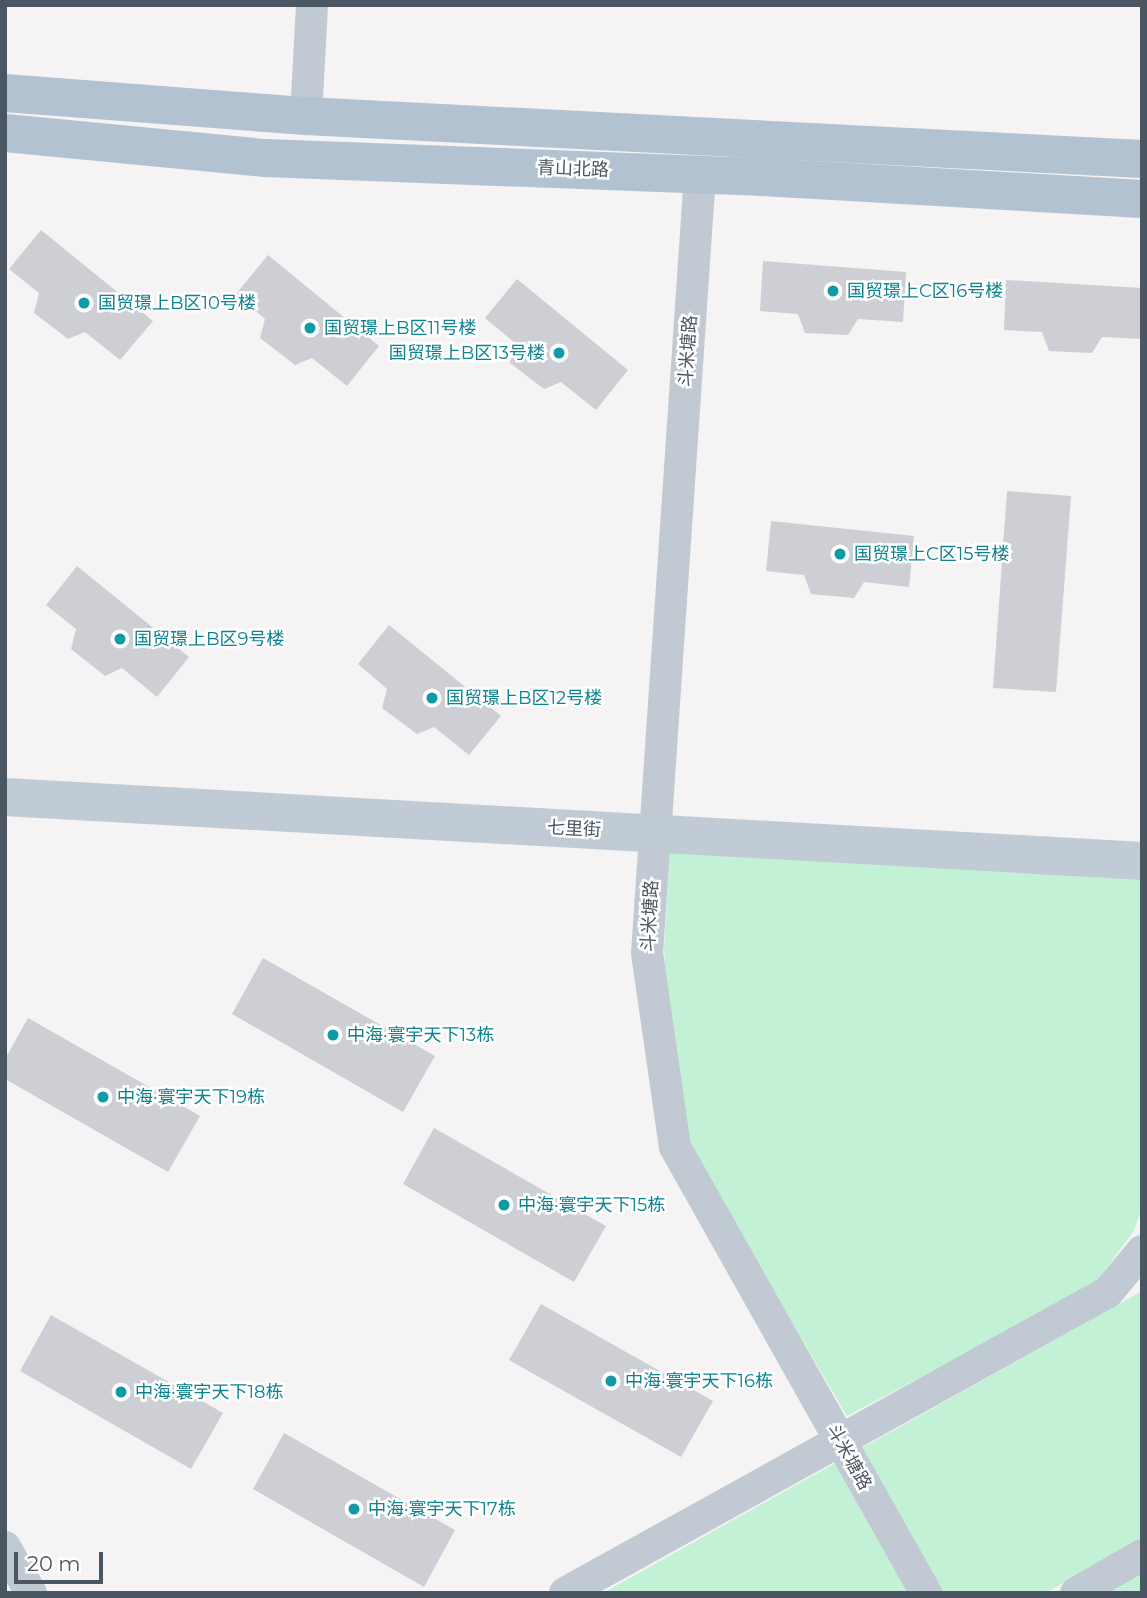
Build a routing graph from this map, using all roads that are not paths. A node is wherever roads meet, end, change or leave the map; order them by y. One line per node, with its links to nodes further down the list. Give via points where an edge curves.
1 (312, 5): 3 (street)
2 (5, 93): 3 (main road)
3 (306, 117): 5 (main road)
4 (5, 133): 6 (main road, 青山北路, via 266,158)
5 (1142, 159)
6 (700, 174): 7 (main road, 青山北路); 9 (street, 斗米塘路)
7 (1142, 198)
8 (5, 797): 9 (street, 七里街)
9 (655, 833): 10 (street, 七里街); 12 (street, 斗米塘路, via 647,953 675,1147)
10 (1142, 861)
11 (1142, 1251): 12 (street, via 1108,1292)
12 (840, 1440): 16 (street); 17 (street, 斗米塘路)
13 (5, 1547): 15 (street)
14 (1142, 1555): 18 (street)
15 (31, 1593)
16 (565, 1593)
17 (926, 1593)
18 (1076, 1593)

